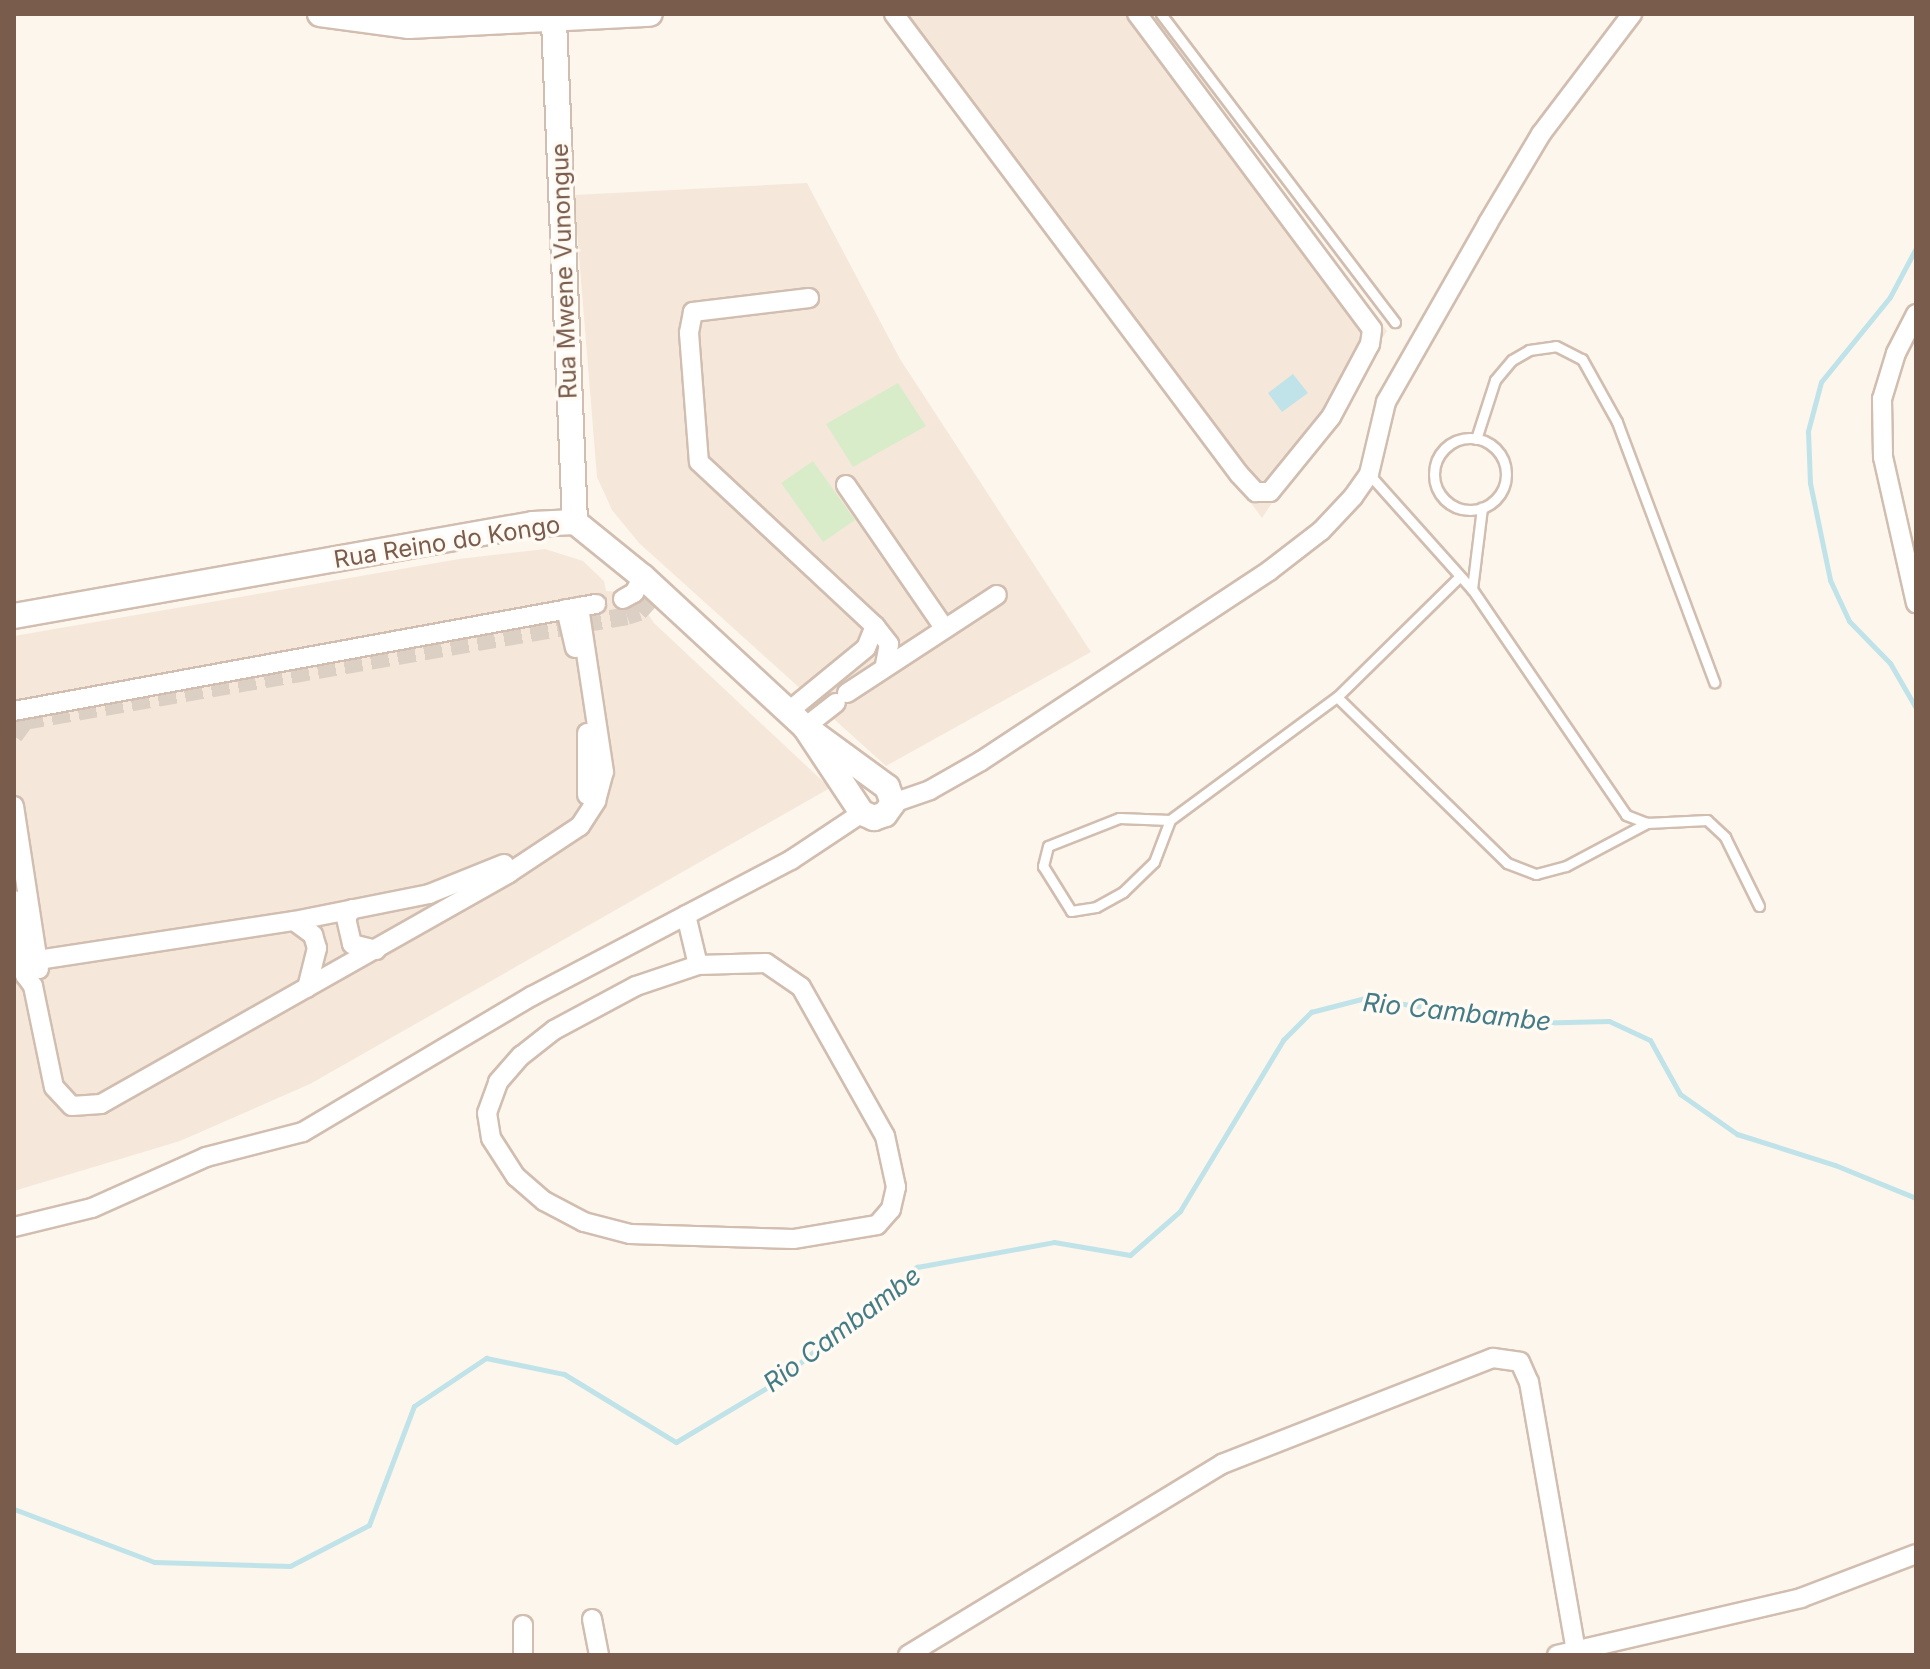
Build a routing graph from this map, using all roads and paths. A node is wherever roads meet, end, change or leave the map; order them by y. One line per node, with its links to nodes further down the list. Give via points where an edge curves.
1 (320, 14): 7 (street, via 409,26)
2 (650, 14): 7 (street)
3 (894, 14): 4 (street, via 1239,474 1256,492 1270,492 1331,417 1370,344 1372,329)
4 (1137, 14)
5 (1161, 14): 10 (lane)
6 (1632, 14): 12 (street, via 1541,134 1488,223 1386,402)
7 (554, 17): 15 (street, Rua Mwene Vunongue)
8 (809, 298): 24 (street, via 693,312 689,333 699,462)
9 (1916, 314): 21 (street, via 1896,353 1882,399 1883,457)
10 (1395, 322)
11 (1476, 439): 14 (lane, via 1495,449 1505,469 1501,492); 14 (lane, via 1444,448 1434,481 1438,492 1457,508); 28 (lane, via 1495,380 1512,360 1529,350 1556,346 1582,359 1617,422)
12 (1369, 474): 17 (lane); 33 (street, via 1321,531 1269,571 981,761 930,790)
13 (846, 485): 25 (street)
14 (1482, 508): 18 (lane)
15 (575, 522): 16 (street, Rua Reino do Kongo); 23 (street, Rua Reino do Kongo, via 533,524)
16 (643, 577): 20 (street, via 634,593); 32 (street, Rua Reino do Kongo)
17 (1459, 577): 18 (lane); 30 (lane)
18 (1472, 589): 37 (lane, via 1626,815)
19 (997, 595): 25 (street)
20 (623, 599)
21 (1916, 603)
22 (580, 607): 31 (street); 40 (street, via 591,772 587,794 572,817 502,865 467,881); 43 (street, via 604,772 596,801 580,826 549,848)
23 (14, 616)
24 (875, 626): 26 (street, via 889,644); 27 (street, via 866,648)
25 (943, 626): 26 (street)
26 (885, 664): 29 (street)
27 (834, 671): 29 (street); 32 (street)
28 (1714, 682)
29 (845, 695): 32 (street)
30 (1337, 697): 36 (lane); 37 (lane, via 1507,863 1536,874 1566,866)
31 (14, 711)
32 (797, 719): 33 (street, Rua Reino do Kongo, via 887,787); 35 (street, Rua Reino do Kongo)
33 (893, 803): 35 (street, via 874,818)
34 (14, 806): 44 (street)
35 (862, 813): 41 (street, via 791,860)
36 (1170, 820): 36 (lane, via 1154,862 1123,892 1096,907 1071,911 1043,866 1048,846 1119,818)
37 (1647, 823): 39 (lane, via 1707,820 1725,837)
38 (14, 900): 46 (street, via 25,975)
39 (1759, 906)
40 (352, 909): 42 (street); 43 (street, via 346,918 352,944)
41 (686, 915): 45 (street); 48 (street, via 532,996 303,1132 206,1157 92,1208)
42 (294, 921): 44 (street); 47 (street, via 313,935 317,948)
43 (376, 950): 47 (street)
44 (38, 960): 46 (street)
45 (698, 965): 45 (street, via 766,963 801,987 885,1136 896,1187 891,1209 877,1225 793,1239 630,1234 584,1222 544,1201 516,1177 491,1138 487,1113 498,1082 554,1030 636,986)
46 (33, 986): 47 (street, via 54,1087 72,1106 101,1104)
47 (307, 988)
48 (14, 1227)
49 (1916, 1554): 52 (street, via 1801,1598)
50 (592, 1619): 54 (street)
51 (523, 1625): 53 (street)
52 (1576, 1650): 55 (street, via 1529,1382 1520,1362 1493,1358 1222,1464); 56 (street)
53 (523, 1655)
54 (599, 1655)
55 (908, 1655)
56 (1557, 1655)

